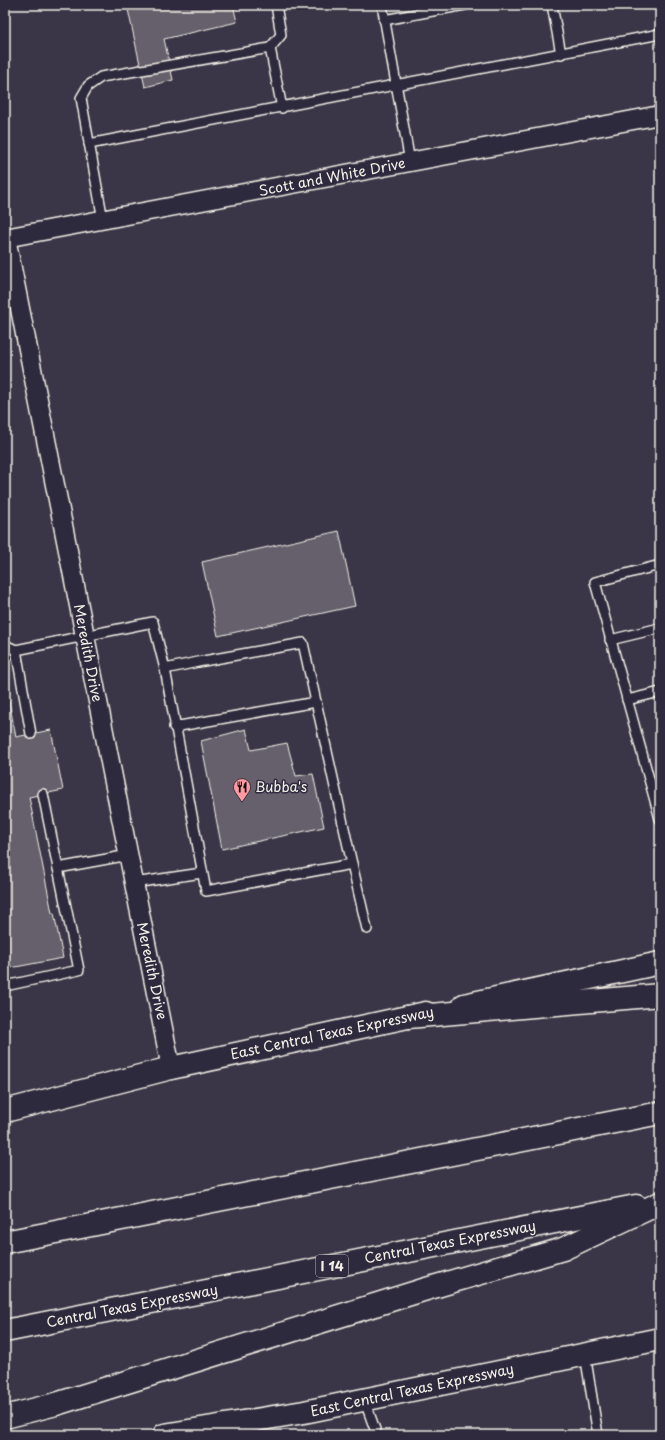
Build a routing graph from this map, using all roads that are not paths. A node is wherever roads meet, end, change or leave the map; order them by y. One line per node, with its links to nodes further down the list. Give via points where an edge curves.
1 (276, 5): 7 (lane, via 281,35)
2 (382, 5): 5 (lane)
3 (465, 5): 5 (lane)
4 (552, 5): 8 (lane)
5 (384, 20): 9 (lane)
6 (660, 34): 8 (lane)
7 (270, 48): 10 (lane); 12 (lane, via 102,77 88,86 81,98)
8 (561, 54): 9 (lane)
9 (396, 85): 10 (lane); 13 (lane)
10 (282, 108): 12 (lane)
11 (660, 115): 13 (street, Scott and White Drive)
12 (89, 144): 14 (lane)
13 (410, 162): 14 (street, Scott and White Drive)
14 (103, 220): 15 (street, Scott and White Drive)
15 (6, 238): 18 (street, Meredith Drive)
16 (660, 565): 19 (lane, via 595,582)
17 (660, 628): 19 (lane)
18 (85, 636): 21 (lane); 22 (lane, via 153,622); 30 (street, Meredith Drive)
19 (610, 640): 24 (lane)
20 (5, 645): 21 (lane)
21 (16, 650): 27 (lane)
22 (165, 669): 25 (lane, via 303,644); 26 (lane)
23 (660, 692): 24 (lane)
24 (627, 700): 29 (lane)
25 (316, 702): 26 (lane); 31 (lane)
26 (174, 727): 33 (lane)
27 (32, 734)
28 (43, 794): 32 (lane)
29 (660, 819)
30 (129, 854): 32 (lane); 34 (street, Meredith Drive)
31 (352, 864): 33 (lane, via 206,891); 35 (lane)
32 (58, 868): 37 (lane, via 78,970)
33 (202, 872): 34 (lane)
34 (134, 883): 40 (street, Meredith Drive)
35 (366, 929)
36 (660, 963): 39 (main road, East Central Texas Expressway)
37 (5, 986)
38 (660, 995): 39 (main road)
39 (408, 1017): 40 (main road, East Central Texas Expressway)
40 (172, 1068): 41 (main road, East Central Texas Expressway)
41 (5, 1111)
42 (660, 1113): 44 (main road)
43 (660, 1203): 45 (main road, Central Texas Expressway / I 14); 49 (main road, via 563,1249 415,1292 56,1404)
44 (5, 1242)
45 (5, 1331)
46 (660, 1339): 47 (main road, East Central Texas Expressway)
47 (585, 1354): 48 (main road, East Central Texas Expressway); 52 (lane)
48 (364, 1399): 50 (main road, East Central Texas Expressway, via 304,1412); 51 (lane)
49 (5, 1417)
50 (164, 1435)
51 (377, 1435)
52 (598, 1435)

